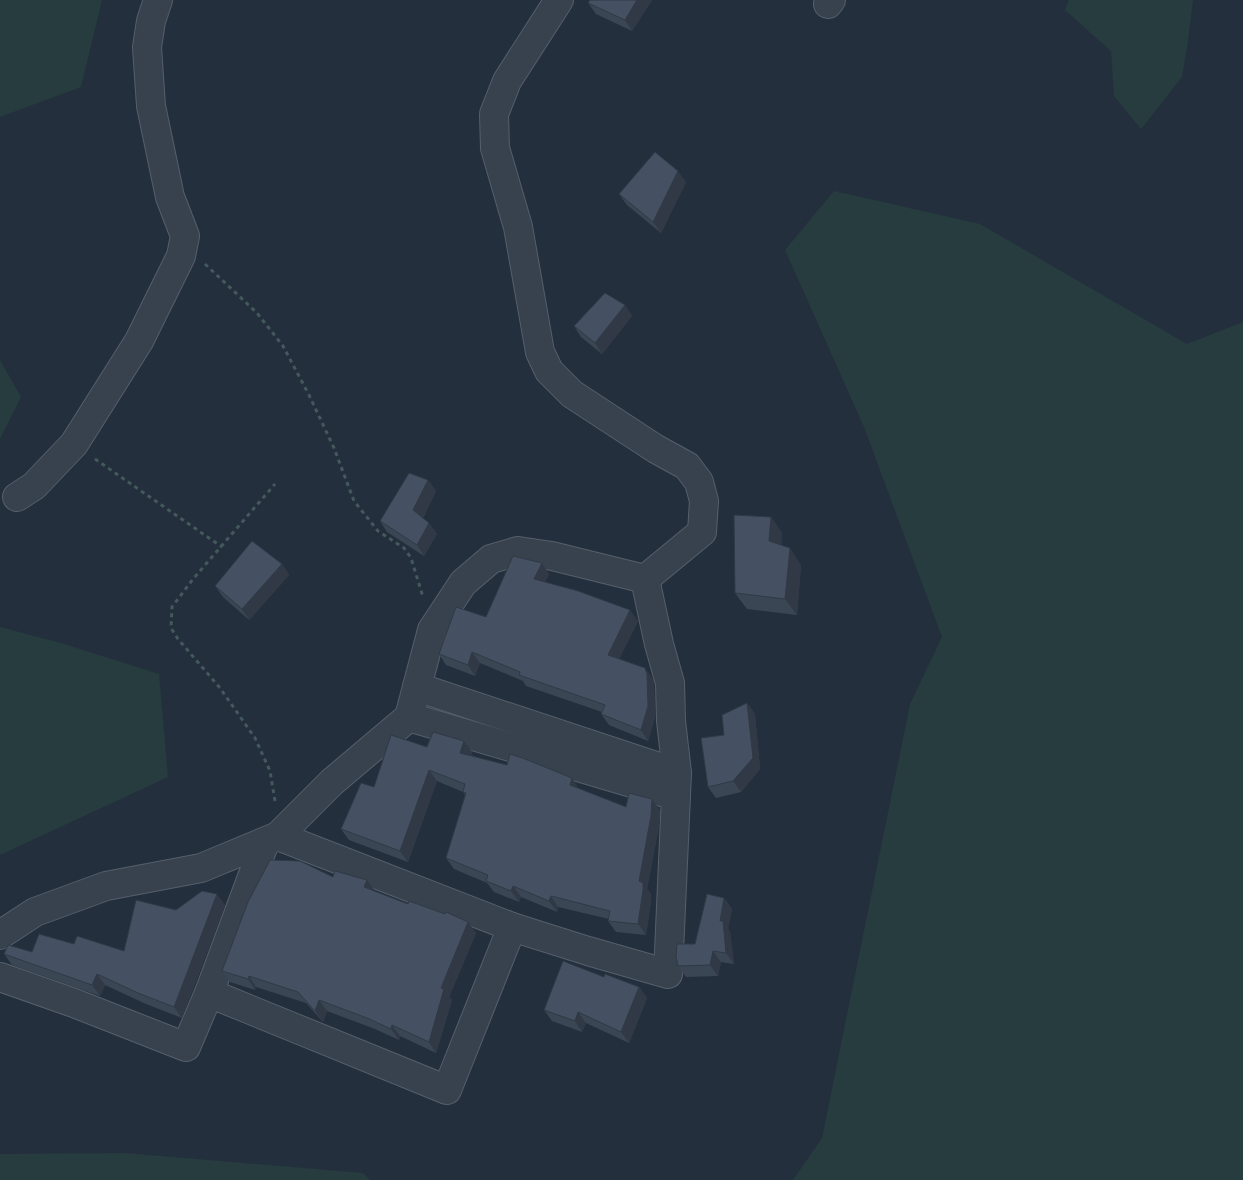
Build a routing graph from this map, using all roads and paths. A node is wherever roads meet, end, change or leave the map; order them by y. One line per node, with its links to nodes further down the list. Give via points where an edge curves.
1 (158, 0): 3 (street, via 147,47 151,106 170,197 185,236)
2 (559, 0): 8 (street, via 507,81 494,114 495,148 518,227 540,352 549,372 572,394 687,466 699,482 704,501 702,532)
3 (184, 242): 4 (street, via 181,256 139,341); 9 (path, via 257,313 283,346 334,448 354,501 378,531 404,548 411,558 426,608)
4 (74, 444): 6 (street, via 34,486); 7 (path)
5 (275, 484): 7 (path)
6 (17, 498)
7 (222, 547): 13 (path, via 172,607 171,628 220,688 255,738 270,771)
8 (645, 579): 9 (street, via 518,551 491,559 463,584); 12 (street, via 670,683)
9 (438, 621): 10 (street, via 432,630)
10 (417, 687): 11 (street); 12 (street)
11 (409, 717): 12 (street); 13 (street, via 332,782)
12 (676, 784): 14 (street, via 668,974)
13 (276, 836): 14 (street); 15 (street, via 201,868 106,886 35,912); 17 (street)
14 (512, 927): 17 (street, via 447,1090)
15 (0, 936)
16 (0, 977): 17 (street, via 186,1047)
17 (209, 993)

